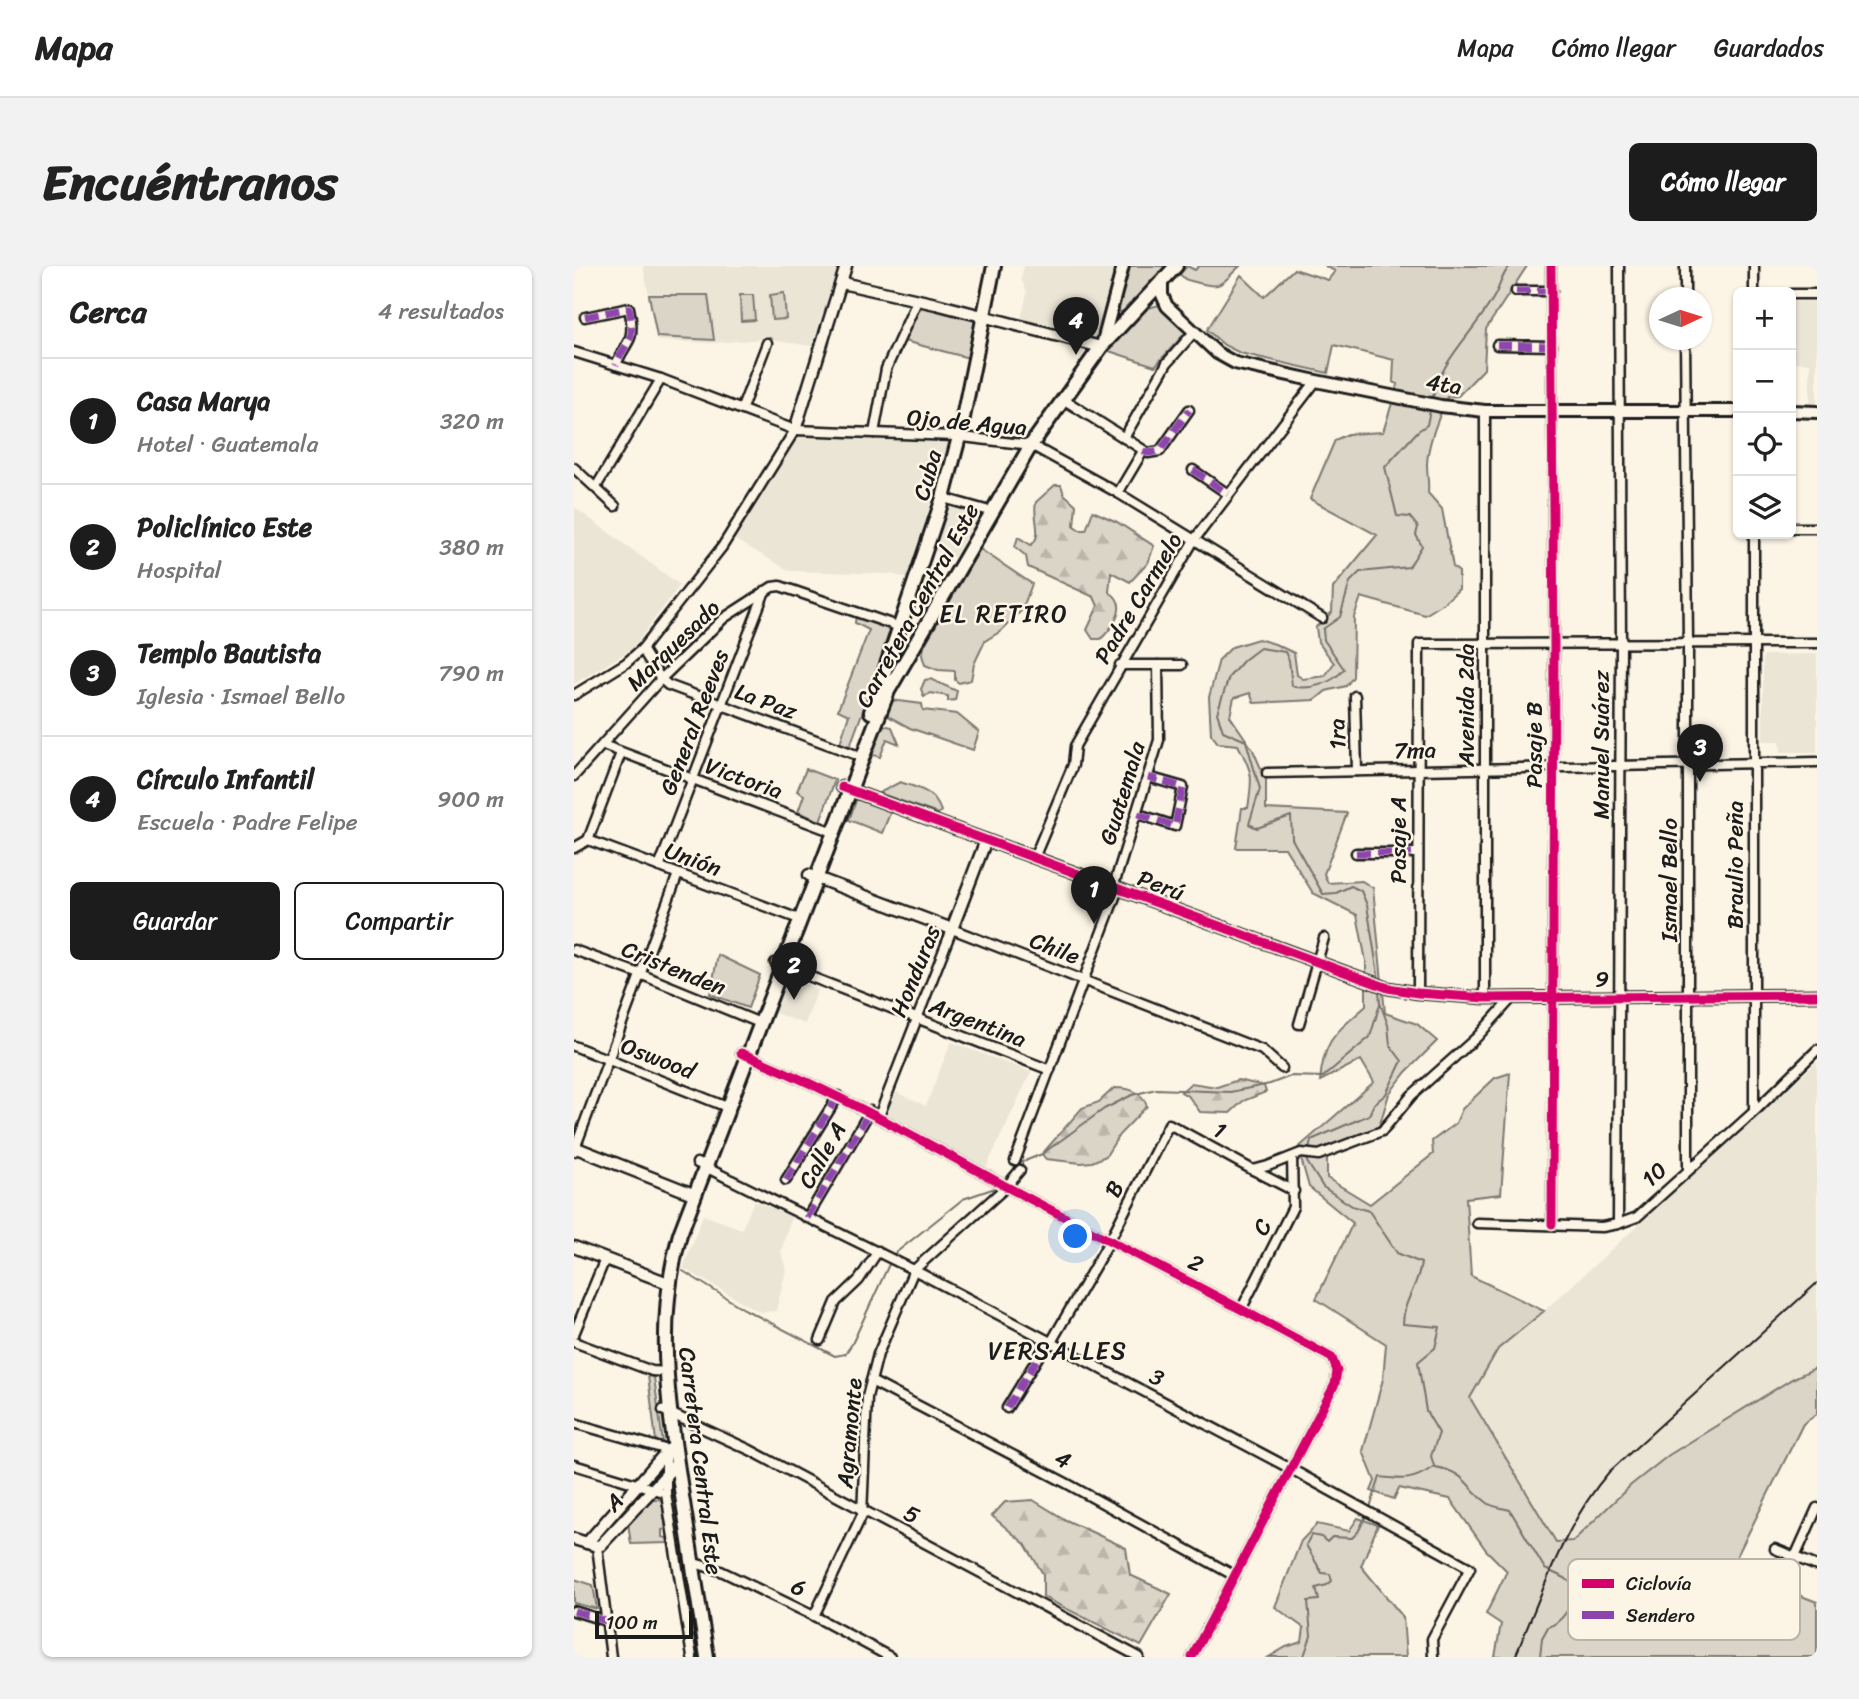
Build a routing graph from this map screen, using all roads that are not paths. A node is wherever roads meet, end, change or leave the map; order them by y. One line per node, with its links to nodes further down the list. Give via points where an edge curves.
1 (846, 266): 10 (street)
2 (994, 266): 20 (main road, Cuba)
3 (1123, 266): 26 (main road)
4 (1176, 266): 9 (main road, Carretera Central Este)
5 (1551, 266): 14 (street, Pasaje B)
6 (1619, 266): 36 (street, Manuel Suárez)
7 (1685, 266): 11 (street)
8 (1754, 266): 12 (street)
9 (1162, 281): 18 (main road, Carretera Central Este); 19 (main road)
10 (842, 282): 17 (street); 42 (street)
11 (1685, 287)
12 (1754, 287)
13 (1516, 290): 14 (street)
14 (1552, 290): 25 (street, Pasaje B)
15 (1796, 294): 16 (street)
16 (1817, 294)
17 (918, 299): 20 (street); 43 (street, via 886,369)
18 (1139, 305): 19 (main road); 26 (main road, Carretera Central Este)
19 (1167, 306): 22 (main road, 4ta)
20 (983, 316): 26 (street); 44 (main road, Cuba)
21 (585, 317): 29 (street, via 629,308 630,338)
22 (1194, 332): 31 (main road, 4ta, via 1235,362); 45 (street, via 1167,363)
23 (767, 343): 33 (street)
24 (1497, 345): 25 (street)
25 (1552, 346): 40 (street, Pasaje B)
26 (1101, 347): 32 (main road, Carretera Central Este)
27 (1685, 350): 37 (street, Ismael Bello)
28 (574, 352): 29 (street, Ojo de Agua)
29 (616, 365): 30 (street, Ojo de Agua)
30 (661, 379): 33 (street, Ojo de Agua); 50 (street)
31 (1316, 381): 35 (main road, 4ta); 52 (street, Padre Carmelo)
32 (1063, 398): 45 (street); 46 (main road, Carretera Central Este)
33 (742, 408): 42 (street, Ojo de Agua)
34 (1189, 410): 47 (street, via 1160,451)
35 (1485, 411): 40 (main road, 4ta); 66 (street, Avenida 2da)
36 (1620, 411): 37 (main road, 4ta); 40 (main road, 4ta); 63 (street, Manuel Suárez)
37 (1685, 411): 38 (main road, 4ta); 64 (street, Ismael Bello)
38 (1733, 411)
39 (1796, 411): 41 (main road)
40 (1552, 412): 67 (street, Pasaje B)
41 (1817, 412)
42 (796, 430): 43 (street, Ojo de Agua); 69 (street, via 722,547)
43 (874, 433): 44 (street, Ojo de Agua)
44 (959, 437): 46 (street, Ojo de Agua); 53 (main road, Cuba)
45 (1124, 439): 47 (street)
46 (1031, 445): 51 (street, Ojo de Agua); 55 (main road, Carretera Central Este)
47 (1143, 451): 51 (street)
48 (574, 468): 50 (street)
49 (1193, 470): 52 (street)
50 (596, 487): 54 (street)
51 (1118, 493): 59 (street, Ojo de Agua)
52 (1228, 494): 59 (street, Padre Carmelo)
53 (943, 498): 55 (street); 62 (main road, Cuba)
54 (615, 506)
55 (993, 512): 71 (main road, Carretera Central Este)
56 (1796, 528): 57 (street)
57 (1817, 528)
58 (1754, 539): 65 (street, Braulio Peña)
59 (1194, 540): 61 (street, Ojo de Agua); 72 (street, Padre Carmelo)
60 (765, 591): 62 (street, via 780,586); 76 (street, Marquesado, via 724,618); 80 (street, General Reeves)
61 (1322, 618)
62 (900, 627): 70 (main road, Cuba)
63 (1621, 642): 64 (street); 67 (street); 87 (street, Manuel Suárez)
64 (1688, 642): 65 (street); 86 (street, Ismael Bello)
65 (1754, 642): 68 (street); 84 (street, Braulio Peña)
66 (1485, 643): 67 (street); 89 (street, Avenida 2da); 90 (street, Pasaje A, via 1419,645)
67 (1554, 643): 88 (street, Pasaje B)
68 (1817, 643)
69 (642, 649): 76 (street); 78 (street)
70 (890, 656): 71 (main road); 75 (main road, Cuba)
71 (905, 661): 75 (main road, Carretera Central Este)
72 (1120, 665): 73 (street); 104 (street, Padre Carmelo, via 1075,746 1073,765)
73 (1158, 665): 74 (street); 94 (street, Guatemala, via 1159,740)
74 (1182, 665)
75 (892, 671): 77 (main road, Cuba); 96 (main road, Carretera Central Este)
76 (661, 679): 80 (street, La Paz); 81 (street, Marquesado)
77 (879, 689): 83 (main road, Carretera Central Este)
78 (574, 695)
79 (1355, 696): 91 (street, 1ra)
80 (720, 705): 83 (street, La Paz); 95 (street, General Reeves)
81 (603, 745): 82 (street, Victoria); 93 (street, Marquesado)
82 (621, 752): 95 (street, Victoria); 99 (street)
83 (854, 754): 96 (main road, Carretera Central Este)
84 (1754, 762): 85 (street, 7ma); 86 (street, 7ma); 120 (street, Braulio Peña)
85 (1817, 762)
86 (1688, 763): 87 (street, 7ma); 125 (street, Ismael Bello)
87 (1620, 765): 88 (street, 7ma); 124 (street, Manuel Suárez)
88 (1553, 766): 89 (street, 7ma); 123 (street, Pasaje B)
89 (1485, 768): 90 (street, 7ma); 121 (street, Avenida 2da)
90 (1418, 770): 91 (street, 7ma); 103 (street, Pasaje A)
91 (1357, 771): 92 (street, 7ma)
92 (1267, 773)
93 (574, 776)
94 (1148, 777): 97 (street, Guatemala); 97 (street, via 1183,787 1175,825)
95 (693, 780): 98 (street, Victoria); 105 (street, General Reeves)
96 (849, 789): 98 (main road, Carretera Central Este); 100 (street, Perú)
97 (1138, 814): 108 (street, Guatemala)
98 (830, 830): 107 (main road, Carretera Central Este)
99 (588, 840): 101 (street); 105 (street, Unión)
100 (986, 840): 104 (street, Perú); 110 (street, Honduras)
101 (574, 848)
102 (1356, 853): 103 (street)
103 (1418, 853): 118 (street, Pasaje A)
104 (1034, 858): 108 (street, Perú)
105 (659, 867): 106 (street, Unión)
106 (678, 874): 109 (street, Unión); 115 (street)
107 (812, 876): 109 (main road, Carretera Central Este); 110 (street, Chile)
108 (1115, 888): 113 (street, Perú); 116 (street, Guatemala)
109 (796, 918): 114 (main road, Carretera Central Este)
110 (953, 929): 116 (street, Chile); 126 (street, Honduras)
111 (1325, 938): 113 (street)
112 (574, 950): 115 (street, Cristenden)
113 (1316, 963): 117 (street, Perú); 128 (street)
114 (778, 965): 126 (street, Argentina); 127 (main road, Carretera Central Este)
115 (640, 974): 127 (street, Cristenden); 132 (street)
116 (1085, 979): 133 (street, Chile, via 1262,1050); 134 (street, Guatemala)
117 (1388, 988): 118 (street, 9)
118 (1418, 993): 121 (street, 9)
119 (1817, 995): 120 (street, 9)
120 (1755, 997): 125 (street, 9); 137 (street, Braulio Peña)
121 (1486, 998): 122 (street, 9)
122 (1512, 998): 123 (street, 9); 141 (street, via 1477,1037 1412,1095 1382,1131)
123 (1553, 998): 124 (street, 9); 153 (street, Pasaje B)
124 (1619, 998): 125 (street, 9); 154 (street, Manuel Suárez)
125 (1688, 998): 144 (street, Ismael Bello)
126 (916, 1018): 134 (street, Argentina); 138 (street, Honduras)
127 (757, 1022): 131 (main road, Carretera Central Este)
128 (1299, 1024)
129 (574, 1046): 132 (street, Oswood)
130 (1817, 1050): 137 (street, 10)
131 (744, 1054): 135 (street, 2); 136 (main road, Carretera Central Este)
132 (609, 1059): 136 (street, Oswood); 140 (street)
133 (1282, 1068)
134 (1050, 1070): 142 (street, Guatemala)
135 (838, 1096): 138 (street, 2); 147 (street)
136 (724, 1105): 143 (main road, Carretera Central Este)
137 (1754, 1111): 144 (street, 10)
138 (874, 1114): 148 (street, 2); 151 (street, Calle A)
139 (1169, 1124): 146 (street, 1); 155 (street, B)
140 (574, 1149): 150 (street)
141 (1292, 1157): 146 (street); 149 (street, C)
142 (1015, 1161)
143 (700, 1165): 150 (main road, Carretera Central Este); 151 (street, 3)
144 (1688, 1169): 154 (street, 10, via 1637,1217)
145 (1020, 1170): 148 (street, Agramonte)
146 (1253, 1170): 149 (street, 1)
147 (786, 1180)
148 (1007, 1186): 155 (street, 2); 159 (street, Agramonte)
149 (1294, 1191): 161 (street, C, via 1293,1207)
150 (690, 1193): 160 (main road, Carretera Central Este, via 671,1232)
151 (807, 1217): 157 (street, 3)
152 (1477, 1223): 153 (street, 10)
153 (1552, 1224): 154 (street, 10)
154 (1618, 1224)
155 (1110, 1240): 161 (street, 2); 165 (street, B)
156 (574, 1247): 158 (street)
157 (878, 1251): 159 (street, 3); 163 (street, via 859,1280 836,1302)
158 (605, 1259): 160 (street); 162 (street)
159 (914, 1270): 165 (street, 3); 167 (street, Agramonte, via 877,1354)
160 (664, 1282): 166 (main road, Carretera Central Este, via 656,1334)
161 (1242, 1308): 174 (street, 2, via 1332,1357 1337,1371 1335,1384)
162 (574, 1334)
163 (820, 1340)
164 (574, 1342): 166 (street)
165 (1050, 1344): 168 (street, B); 174 (street, 3)
166 (662, 1372): 169 (main road, Carretera Central Este)
167 (871, 1381): 179 (street, Agramonte); 188 (street, 4)
168 (1007, 1408)
169 (667, 1412): 171 (main road, Carretera Central Este); 179 (street, 5)
170 (574, 1423): 171 (street)
171 (670, 1450): 173 (main road, Carretera Central Este); 175 (street, A)
172 (574, 1465): 175 (street)
173 (671, 1469): 176 (street, A); 177 (street); 186 (main road, Carretera Central Este)
174 (1291, 1469): 188 (street, 2); 197 (street, 3, via 1470,1568 1432,1639)
175 (639, 1485): 176 (street); 181 (street, A)
176 (653, 1489): 177 (street); 181 (street, A, via 601,1545)
177 (666, 1493): 192 (street)
178 (1817, 1508): 183 (street)
179 (861, 1509): 190 (street, Agramonte); 195 (street, 5)
180 (574, 1539): 181 (street)
181 (592, 1544): 191 (street)
182 (1775, 1549): 183 (street)
183 (1795, 1557): 185 (street)
184 (1800, 1559): 187 (street)
185 (1800, 1559)
186 (689, 1562): 190 (street, 6, via 721,1571); 192 (main road, Carretera Central Este)
187 (1817, 1566)
188 (1235, 1576): 196 (street, 2)
189 (574, 1611): 191 (street)
190 (814, 1616): 194 (street, 6)
191 (606, 1620): 193 (street)
192 (703, 1655)
193 (611, 1657)
194 (890, 1657)
195 (1139, 1657)
196 (1192, 1657)
197 (1433, 1657)

